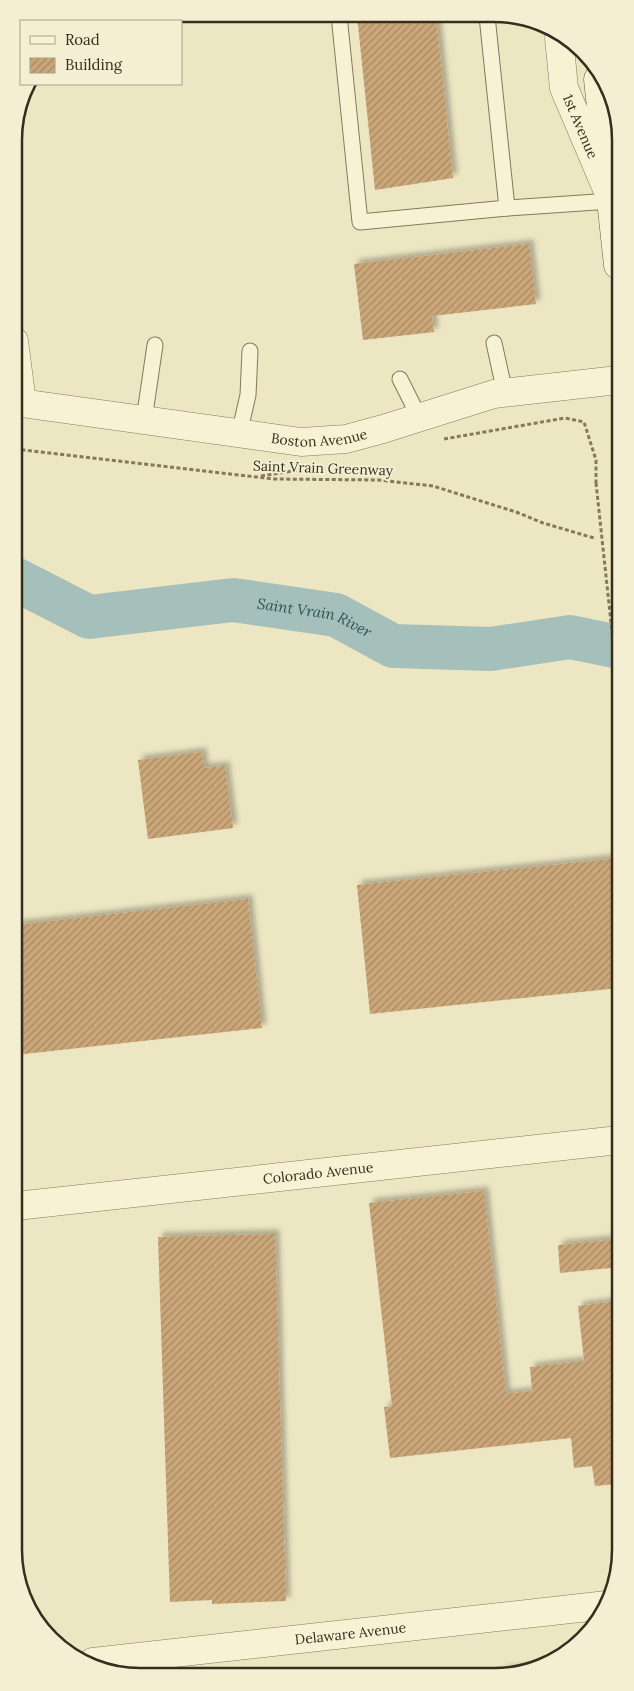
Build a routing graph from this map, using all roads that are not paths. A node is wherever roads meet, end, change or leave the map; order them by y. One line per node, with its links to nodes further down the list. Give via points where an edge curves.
1 (340, 22): 8 (lane, via 360,222)
2 (488, 22): 8 (lane)
3 (559, 43): 6 (street, 1st Avenue, via 564,88)
4 (599, 88): 5 (street)
5 (612, 186)
6 (612, 191)
7 (612, 193): 8 (lane)
8 (507, 208)
9 (494, 343): 14 (lane)
10 (155, 345): 17 (lane)
11 (250, 351): 18 (lane, via 248,395)
12 (400, 378): 16 (lane)
13 (612, 381): 14 (street, Boston Avenue)
14 (505, 393): 16 (street, Boston Avenue)
15 (23, 403): 17 (street, Boston Avenue)
16 (419, 417): 18 (street, Boston Avenue, via 346,439 301,442)
17 (144, 420): 18 (street, Boston Avenue)
18 (239, 434)
19 (611, 1141): 20 (street, Colorado Avenue)
20 (22, 1205)
21 (597, 1607): 22 (street, Delaware Avenue)
22 (100, 1661)

